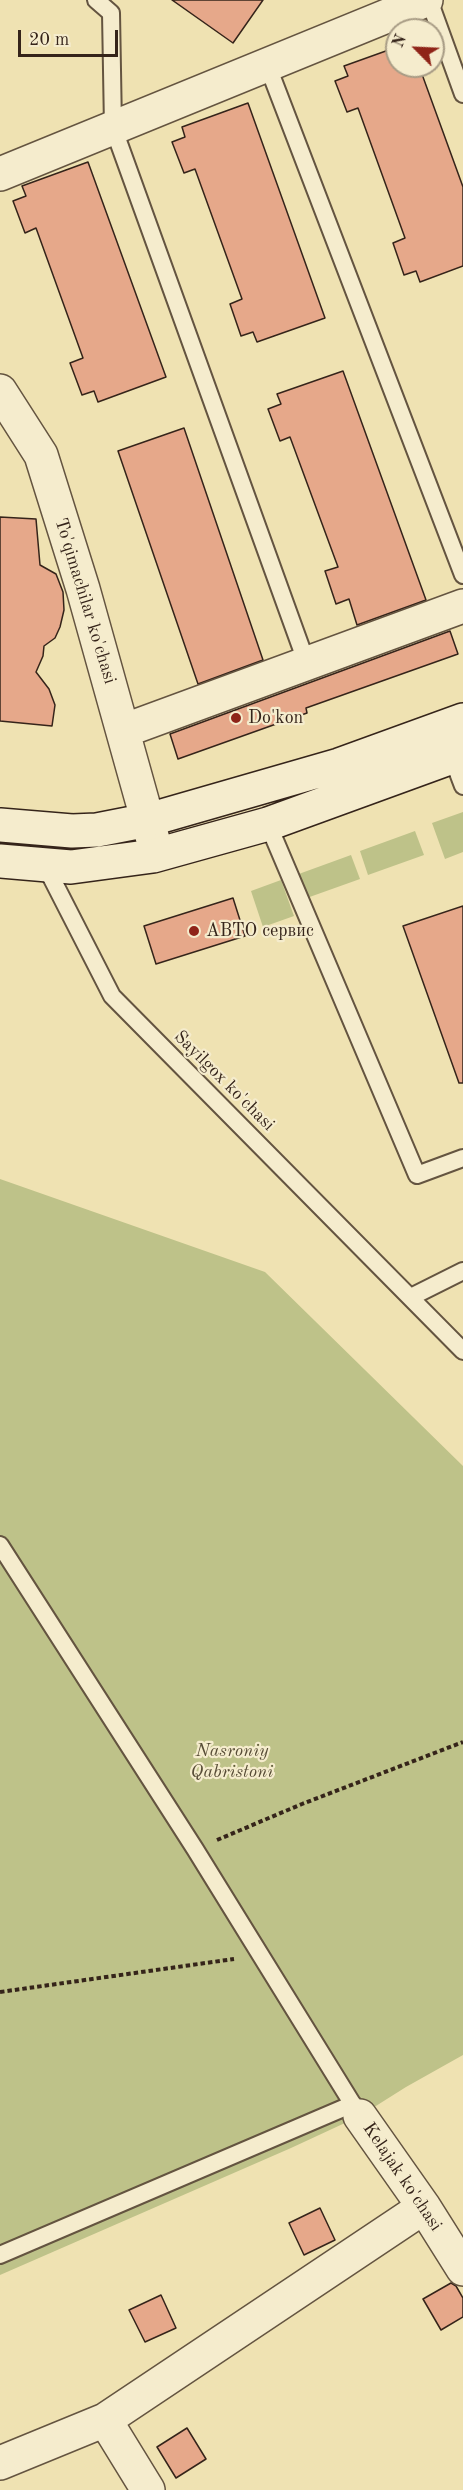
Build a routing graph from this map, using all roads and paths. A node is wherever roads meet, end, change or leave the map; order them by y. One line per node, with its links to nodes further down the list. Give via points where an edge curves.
1 (96, 0): 5 (lane, via 111,13)
2 (427, 0): 3 (street); 4 (lane)
3 (267, 64): 5 (street); 8 (lane)
4 (463, 94)
5 (113, 128): 6 (street); 10 (lane)
6 (0, 174)
7 (0, 391): 12 (street, To'qimachilar ko'chasi, via 40,454)
8 (463, 575)
9 (463, 606): 10 (street)
10 (306, 664): 12 (street)
11 (463, 720): 14 (street, via 339,765)
12 (123, 731): 14 (street, To'qimachilar ko'chasi)
13 (459, 765): 15 (street)
14 (148, 820): 16 (street, via 72,831); 17 (street, To'qimachilar ko'chasi)
15 (268, 824): 17 (street); 20 (lane, via 417,1175)
16 (0, 825)
17 (157, 854): 19 (street, via 97,865)
18 (0, 861): 19 (street)
19 (46, 867): 22 (lane, Sayilgox ko'chasi, via 112,996)
20 (463, 1158)
21 (463, 1272): 22 (lane)
22 (411, 1297): 23 (lane, Sayilgox ko'chasi)
23 (463, 1351)
24 (0, 1545): 26 (lane)
25 (463, 1742): 26 (path)
26 (195, 1850): 27 (lane)
27 (261, 1955): 28 (path); 29 (lane)
28 (0, 1992)
29 (356, 2110): 30 (street, Kelajak ko'chasi); 31 (lane)
30 (424, 2207): 32 (street, Kelajak ko'chasi); 33 (street)
31 (0, 2256)
32 (463, 2269)
33 (105, 2420): 34 (street); 35 (street)
34 (0, 2463)
35 (147, 2490)

